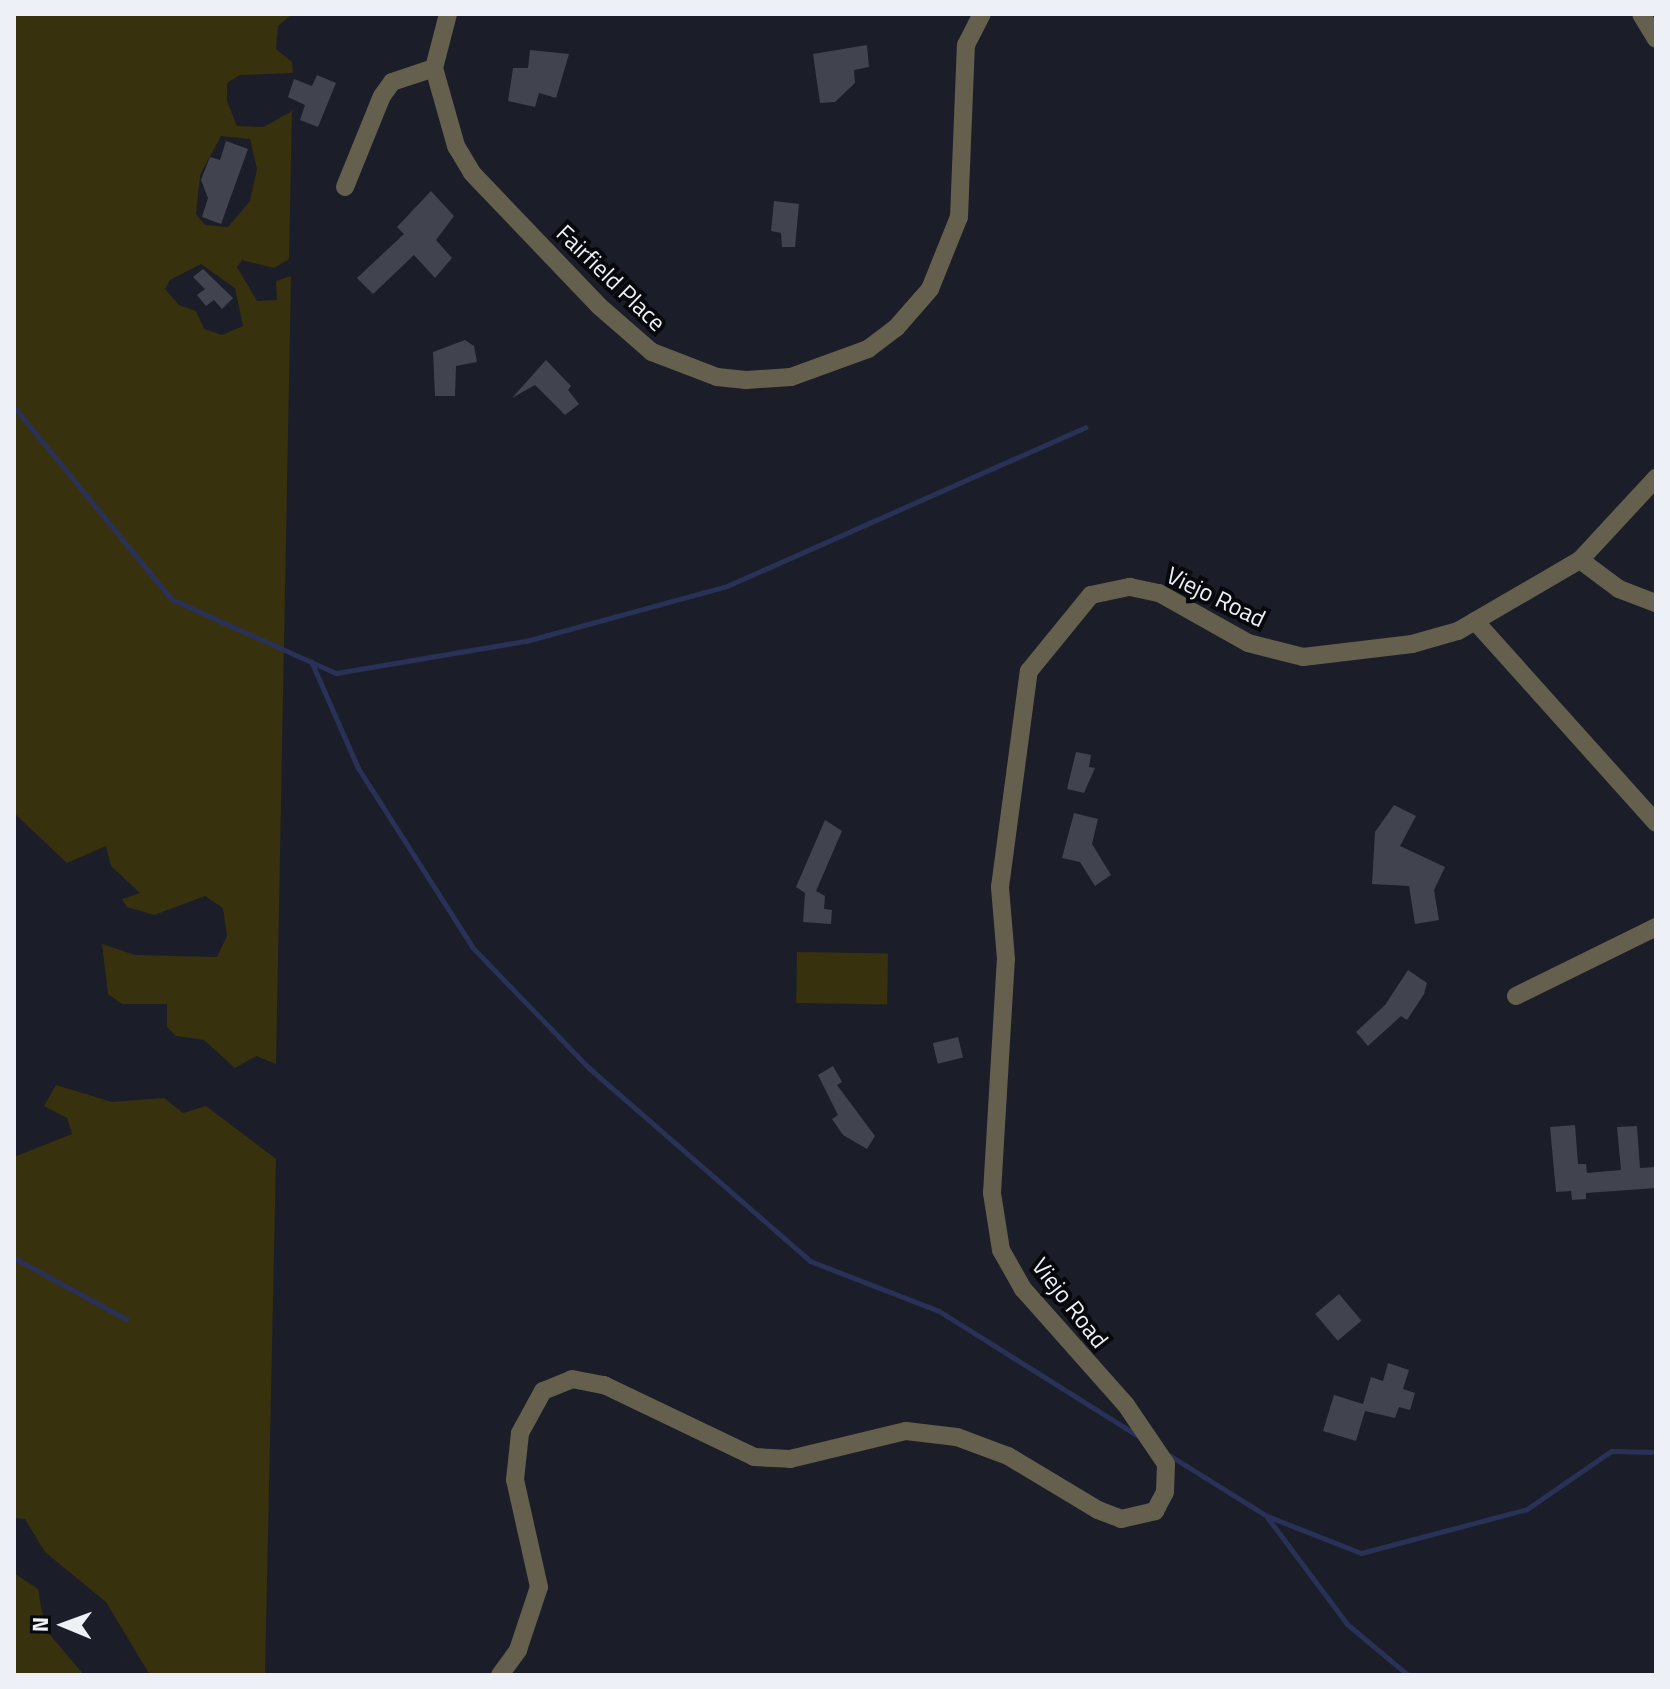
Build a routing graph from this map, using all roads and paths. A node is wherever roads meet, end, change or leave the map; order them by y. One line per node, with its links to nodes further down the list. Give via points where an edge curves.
1 (448, 14): 5 (street)
2 (982, 14): 5 (street, Fairfield Place, via 966,45 959,217 930,289 896,328 868,349 832,366 768,380 717,377 683,366 652,352 599,306 472,173 456,146)
3 (1641, 14): 4 (street)
4 (1656, 39)
5 (434, 68): 6 (street, via 392,82)
6 (345, 187)
7 (1656, 478): 8 (street, Viejo Road)
8 (1580, 560): 9 (street, via 1619,589); 10 (street, Viejo Road)
9 (1656, 603)
10 (1475, 621): 11 (street); 14 (street, Viejo Road, via 1412,644 1303,657 1248,643 1159,593 1130,587 1091,595 1029,671 1000,887 1006,959 992,1193 1001,1250 1023,1289 1126,1405 1166,1464 1165,1492 1155,1511 1121,1519 1008,1456 957,1437 906,1431 790,1459 754,1457 604,1385 572,1379 543,1391 520,1433 515,1480 539,1587 518,1650)
11 (1656, 823)
12 (1656, 927): 13 (street)
13 (1516, 996)
14 (500, 1675)

